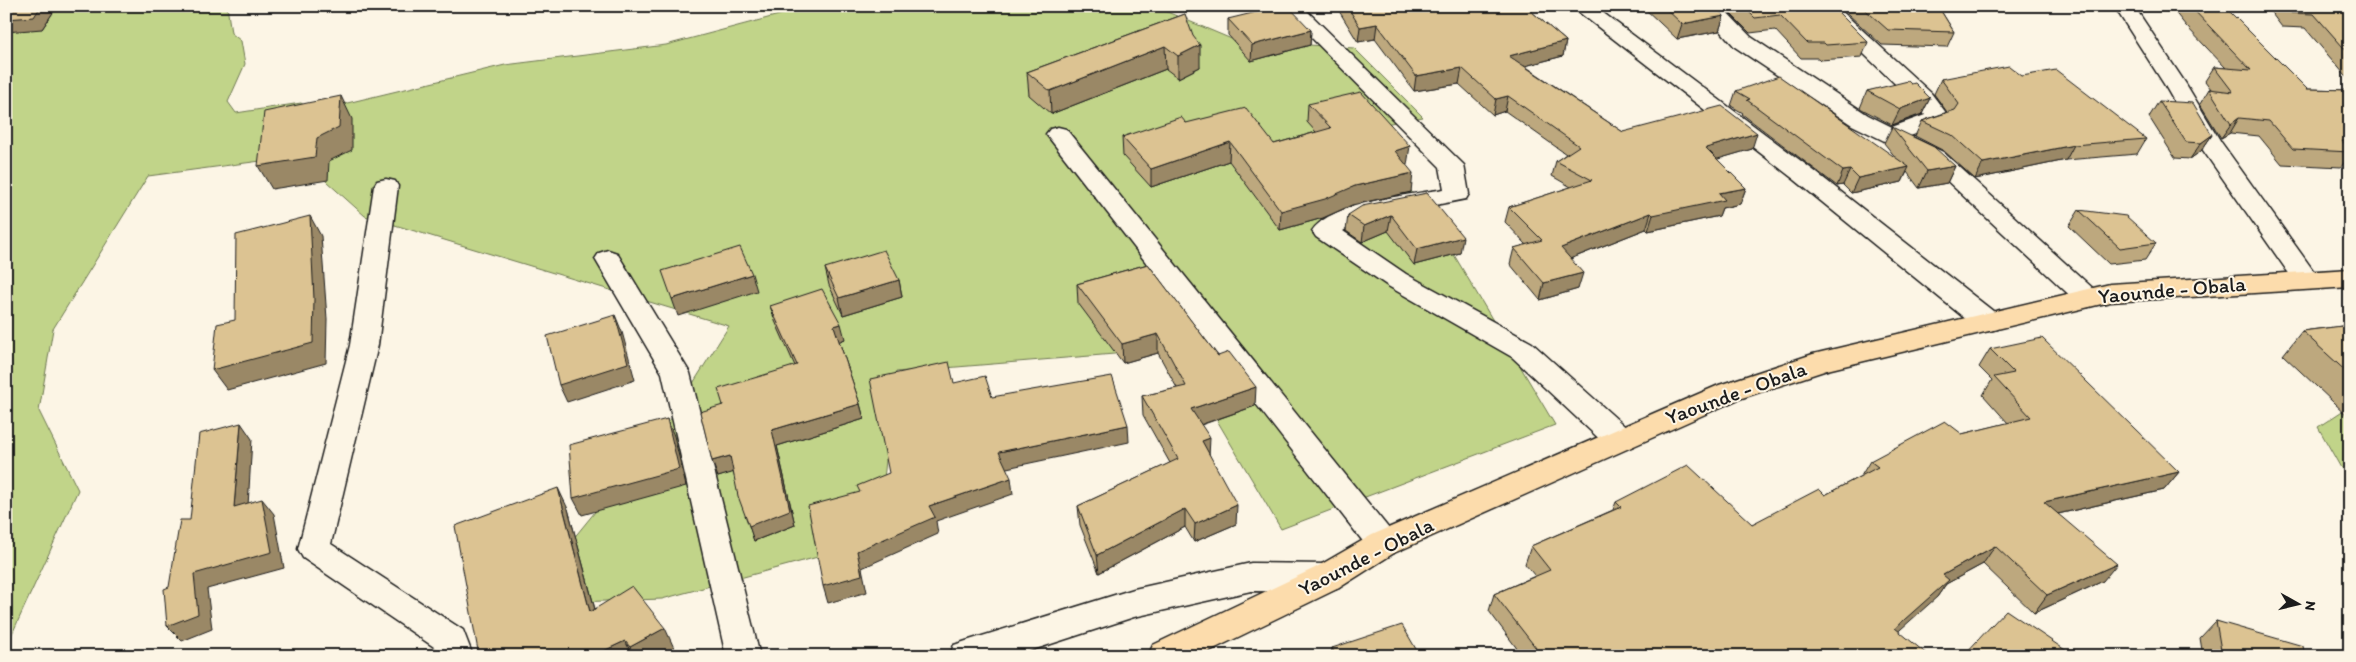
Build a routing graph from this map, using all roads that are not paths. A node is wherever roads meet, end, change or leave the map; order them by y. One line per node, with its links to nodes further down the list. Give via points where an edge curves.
1 (1290, 6): 14 (street, via 1452,164 1458,194 1352,214 1325,231 1397,280 1522,350)
2 (1581, 6): 13 (street)
3 (1709, 6): 7 (street, via 1743,42 1860,120)
4 (1824, 6): 7 (street, via 1923,98 1939,118)
5 (2124, 6): 11 (street, via 2210,143)
6 (1058, 134): 15 (street)
7 (1890, 135): 12 (street, via 1935,157)
8 (386, 186): 17 (street, via 364,345 314,549 451,640)
9 (608, 259): 18 (street, via 676,373)
10 (2350, 278): 11 (highway, Yaounde - Obala)
11 (2306, 280): 12 (highway, Yaounde - Obala, via 2110,293)
12 (2088, 298): 13 (highway, Yaounde - Obala)
13 (1988, 322): 14 (highway, Yaounde - Obala, via 1823,361 1729,392)
14 (1619, 440): 15 (highway, Yaounde - Obala)
15 (1383, 544): 16 (highway, Yaounde - Obala)
16 (1327, 578): 19 (street, via 1251,577 1134,603); 20 (highway, Yaounde - Obala)
17 (456, 656)
18 (743, 656)
19 (966, 656)
20 (1165, 656)

